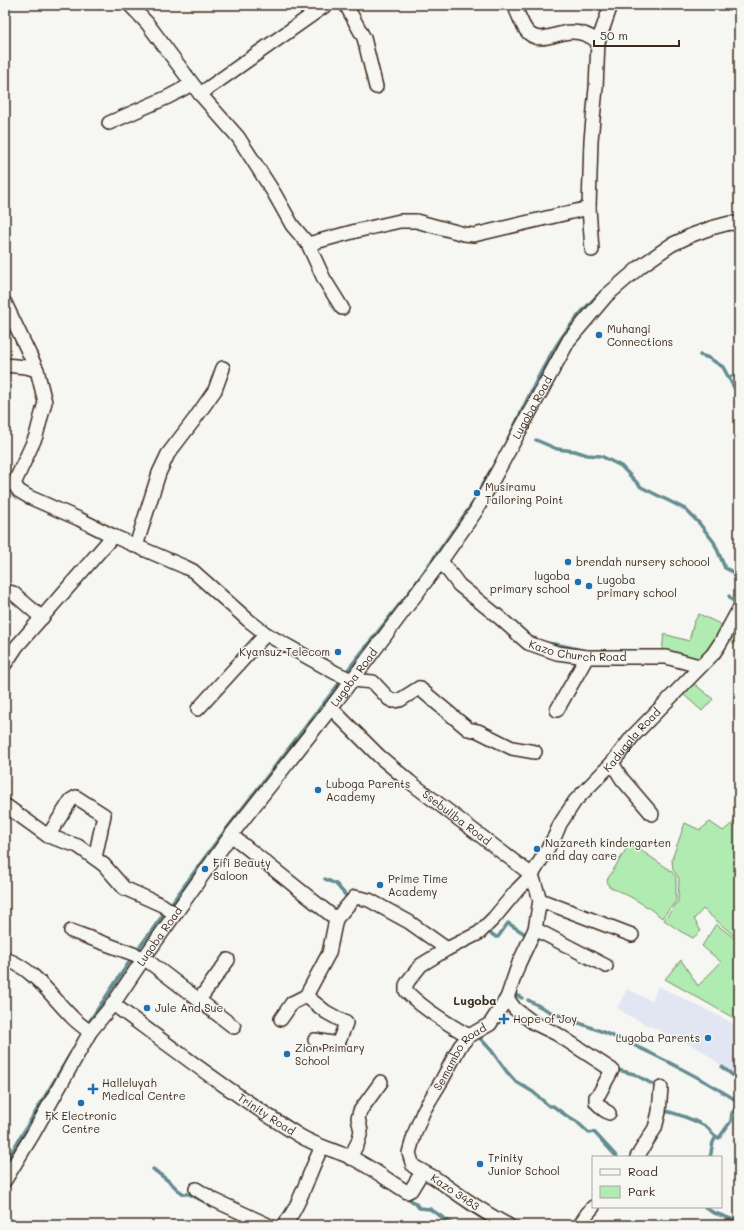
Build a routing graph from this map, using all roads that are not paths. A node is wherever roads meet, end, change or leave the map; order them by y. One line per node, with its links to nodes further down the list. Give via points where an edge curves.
1 (130, 5): 8 (street, via 147,23)
2 (326, 5): 8 (street)
3 (346, 5): 7 (street, via 364,38)
4 (514, 5): 6 (street, via 527,31 535,37 544,38 571,32 593,38)
5 (611, 5): 6 (street)
6 (598, 42): 10 (street)
7 (376, 87)
8 (196, 89): 9 (street, via 168,97); 12 (street, via 238,137 292,225)
9 (109, 123)
10 (589, 208): 12 (street, via 474,235 416,221 400,221); 13 (street)
11 (739, 224): 21 (street, Lugoba Road, via 730,223 711,228 671,245 620,283 591,312 569,340 476,511)
12 (308, 244): 15 (street, via 324,279)
13 (592, 250)
14 (5, 303): 18 (street)
15 (342, 308)
16 (5, 365): 18 (street, via 26,366)
17 (223, 368): 20 (street, via 215,390 168,454 159,473)
18 (36, 370): 19 (street, via 45,402 36,436 14,484 19,491 29,497)
19 (113, 536): 20 (street); 24 (street)
20 (136, 546): 25 (street, via 193,571)
21 (441, 561): 26 (street, Kazo Church Road, via 459,585 528,643 557,653); 29 (street, Lugoba Road)
22 (5, 595): 24 (street, via 12,593)
23 (739, 609): 28 (street, Kadugala Road, via 713,654)
24 (42, 618): 27 (street)
25 (266, 634): 29 (street); 30 (street)
26 (587, 657): 28 (street, Kazo Church Road, via 666,657); 32 (street)
27 (5, 664)
28 (699, 666): 34 (street, Kadugala Road, via 633,736)
29 (352, 680): 31 (street, Lugoba Road); 33 (street, via 373,682 393,701 400,700 420,688 468,729 478,730 512,748)
30 (198, 708)
31 (331, 708): 37 (street, Lugoba Road); 40 (street, Ssebuliba Road, via 404,778)
32 (557, 710)
33 (535, 752)
34 (612, 763): 36 (street, via 622,779); 40 (street, Kadugala Road, via 575,801)
35 (5, 805): 38 (street)
36 (652, 814)
37 (231, 835): 42 (street, Lugoba Road); 43 (street)
38 (48, 836): 39 (street, via 78,846); 39 (street, via 71,800 76,797 104,815)
39 (95, 858): 42 (street, via 124,888 162,905)
40 (532, 876): 41 (street, Semambo Road); 47 (street, Kadugala Road, via 479,933)
41 (540, 900): 44 (street, Semambo Road); 46 (street)
42 (175, 914): 48 (street, Lugoba Road)
43 (336, 919): 47 (street, via 355,897 369,900 409,922); 52 (street, via 329,953)
44 (535, 929): 51 (street); 53 (street, Semambo Road, via 519,963)
45 (71, 931): 48 (street)
46 (632, 935)
47 (447, 949): 59 (street, Kadugala Road, via 421,965 406,985 406,991 450,1025)
48 (144, 958): 54 (street); 55 (street, Lugoba Road)
49 (5, 959): 58 (street, via 28,972 72,1018)
50 (228, 960): 54 (street)
51 (606, 966)
52 (306, 996): 56 (street, via 292,1003); 60 (street, via 326,1012 346,1023 338,1044)
53 (507, 998): 59 (street, Semambo Road, via 490,1024); 63 (street, via 515,1009 534,1023 558,1034 612,1070 596,1097 596,1102)
54 (199, 1000): 57 (street)
55 (113, 1004): 58 (street, Lugoba Road); 64 (street, Trinity Road, via 268,1116)
56 (282, 1019)
57 (234, 1027)
58 (90, 1032): 68 (street, Lugoba Road)
59 (469, 1036): 67 (street, Semambo Road, via 460,1046 424,1110 415,1132 409,1153 413,1166)
60 (316, 1040)
61 (381, 1082): 66 (street, via 360,1111 358,1118 361,1131)
62 (661, 1088): 65 (street, via 655,1128)
63 (609, 1113)
64 (322, 1147): 66 (street, Trinity Road); 72 (street)
65 (638, 1156)
66 (350, 1158): 67 (street, Trinity Road, via 407,1192)
67 (422, 1172): 73 (street, Kazo 3483)
68 (5, 1180)
69 (196, 1188): 71 (street, via 214,1200)
70 (592, 1208): 74 (street)
71 (268, 1225)
72 (284, 1225)
73 (508, 1225)
74 (580, 1225)

